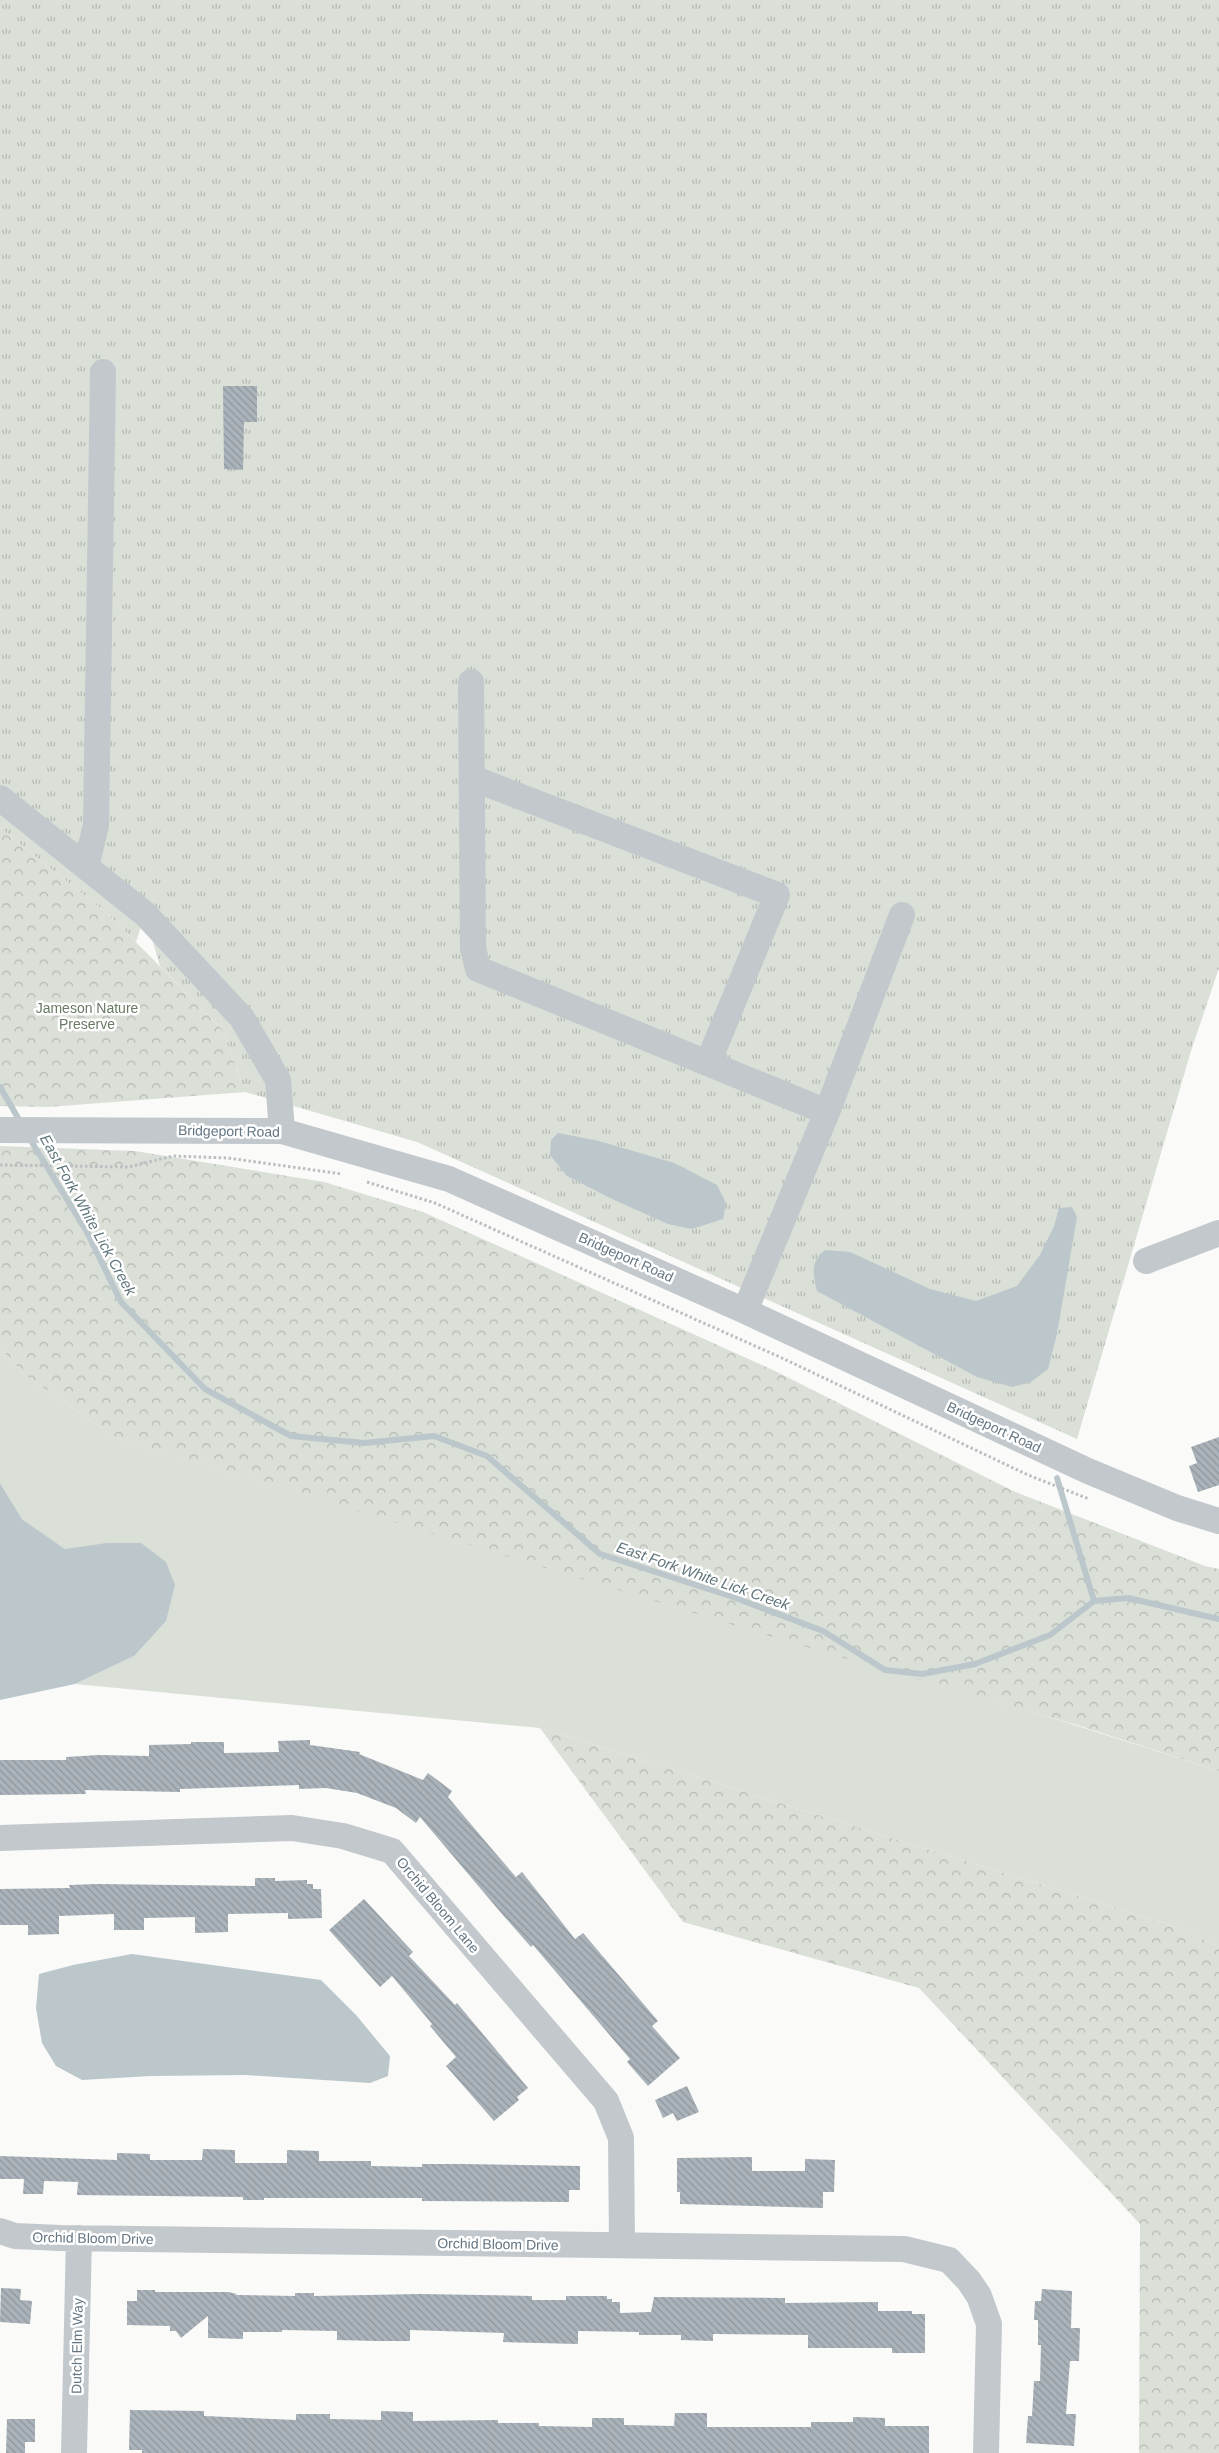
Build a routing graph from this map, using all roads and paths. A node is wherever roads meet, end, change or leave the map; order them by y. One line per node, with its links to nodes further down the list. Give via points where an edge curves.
1 (103, 372): 5 (street, via 96,825)
2 (471, 682): 3 (street)
3 (472, 778): 7 (street, via 473,948 478,969); 7 (street, via 777,895)
4 (0, 798): 5 (street)
5 (86, 867): 10 (street, via 145,914 242,1018 278,1080)
6 (902, 915): 8 (street)
7 (708, 1063): 8 (street)
8 (827, 1112): 16 (street)
9 (0, 1130): 10 (street, Bridgeport Road)
10 (282, 1131): 16 (street, Bridgeport Road, via 449,1179)
11 (0, 1165): 12 (path, via 114,1168 173,1156 228,1158)
12 (347, 1175)
13 (364, 1181): 17 (path, via 435,1203 782,1358 1028,1475)
14 (1219, 1233): 15 (street)
15 (1146, 1261)
16 (745, 1310): 18 (street, Bridgeport Road, via 1088,1471 1177,1508)
17 (1079, 1495)
18 (1219, 1521)
19 (0, 1838): 22 (street, Orchid Bloom Lane, via 292,1828 343,1836 392,1851 606,2101 621,2138)
20 (0, 2231): 21 (street, Orchid Bloom Drive, via 15,2236)
21 (79, 2238): 22 (street, Orchid Bloom Drive); 23 (street, Dutch Elm Way)
22 (622, 2245): 24 (street, Orchid Bloom Drive, via 904,2249 949,2260 979,2296 989,2324)
23 (74, 2453)
24 (986, 2453)

